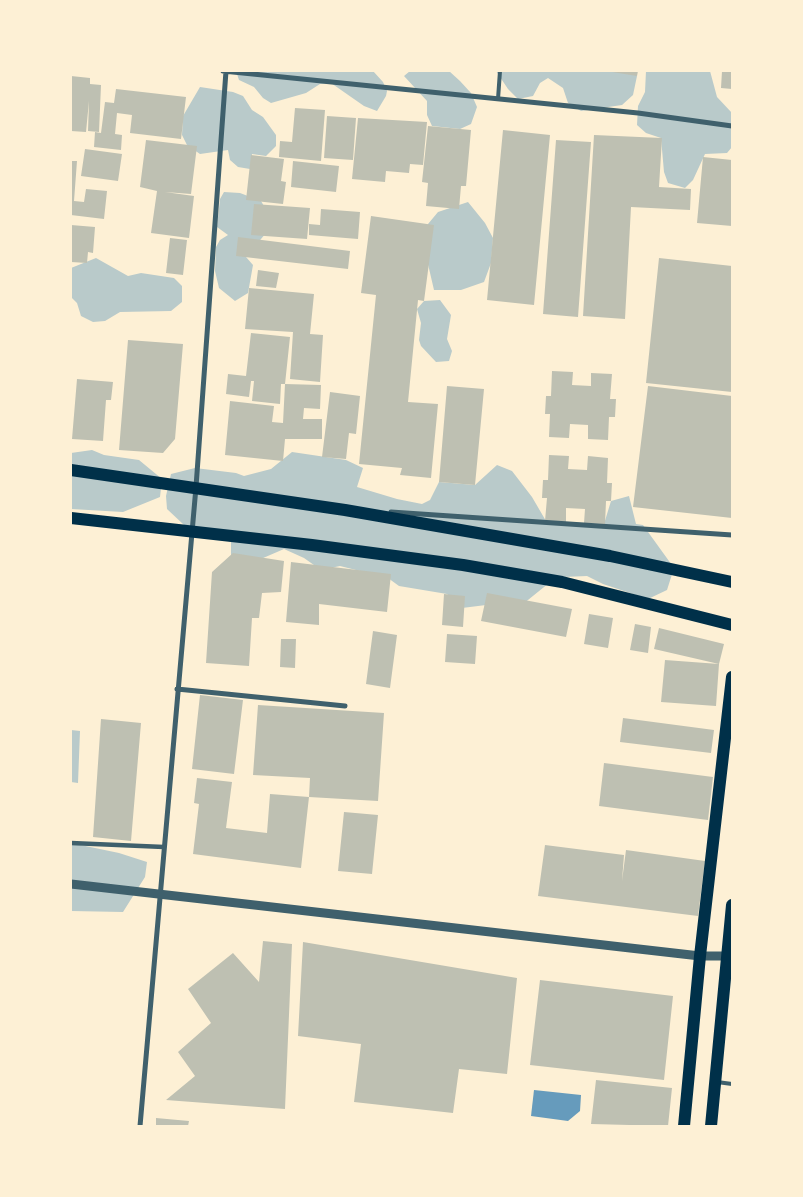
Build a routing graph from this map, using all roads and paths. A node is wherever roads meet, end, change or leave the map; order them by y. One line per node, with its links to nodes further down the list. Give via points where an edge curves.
1 (225, 71): 3 (street); 6 (street)
2 (500, 71): 3 (lane)
3 (498, 99): 4 (street)
4 (732, 126)
5 (71, 470): 6 (main road)
6 (196, 487): 7 (main road); 9 (street)
7 (345, 510): 10 (street); 11 (main road, via 610,556)
8 (71, 518): 9 (main road)
9 (191, 532): 12 (main road, via 463,565 562,582); 14 (street)
10 (732, 535)
11 (732, 582)
12 (732, 625)
13 (732, 678): 21 (main road)
14 (177, 689): 15 (street); 17 (street)
15 (345, 706)
16 (71, 843): 17 (street)
17 (164, 847): 19 (street)
18 (71, 884): 19 (street)
19 (160, 895): 21 (street); 25 (street)
20 (732, 905): 22 (main road)
21 (700, 956): 22 (street); 26 (main road)
22 (727, 956): 23 (main road)
23 (715, 1082): 24 (lane); 27 (main road)
24 (732, 1084)
25 (140, 1126)
26 (684, 1126)
27 (711, 1126)

